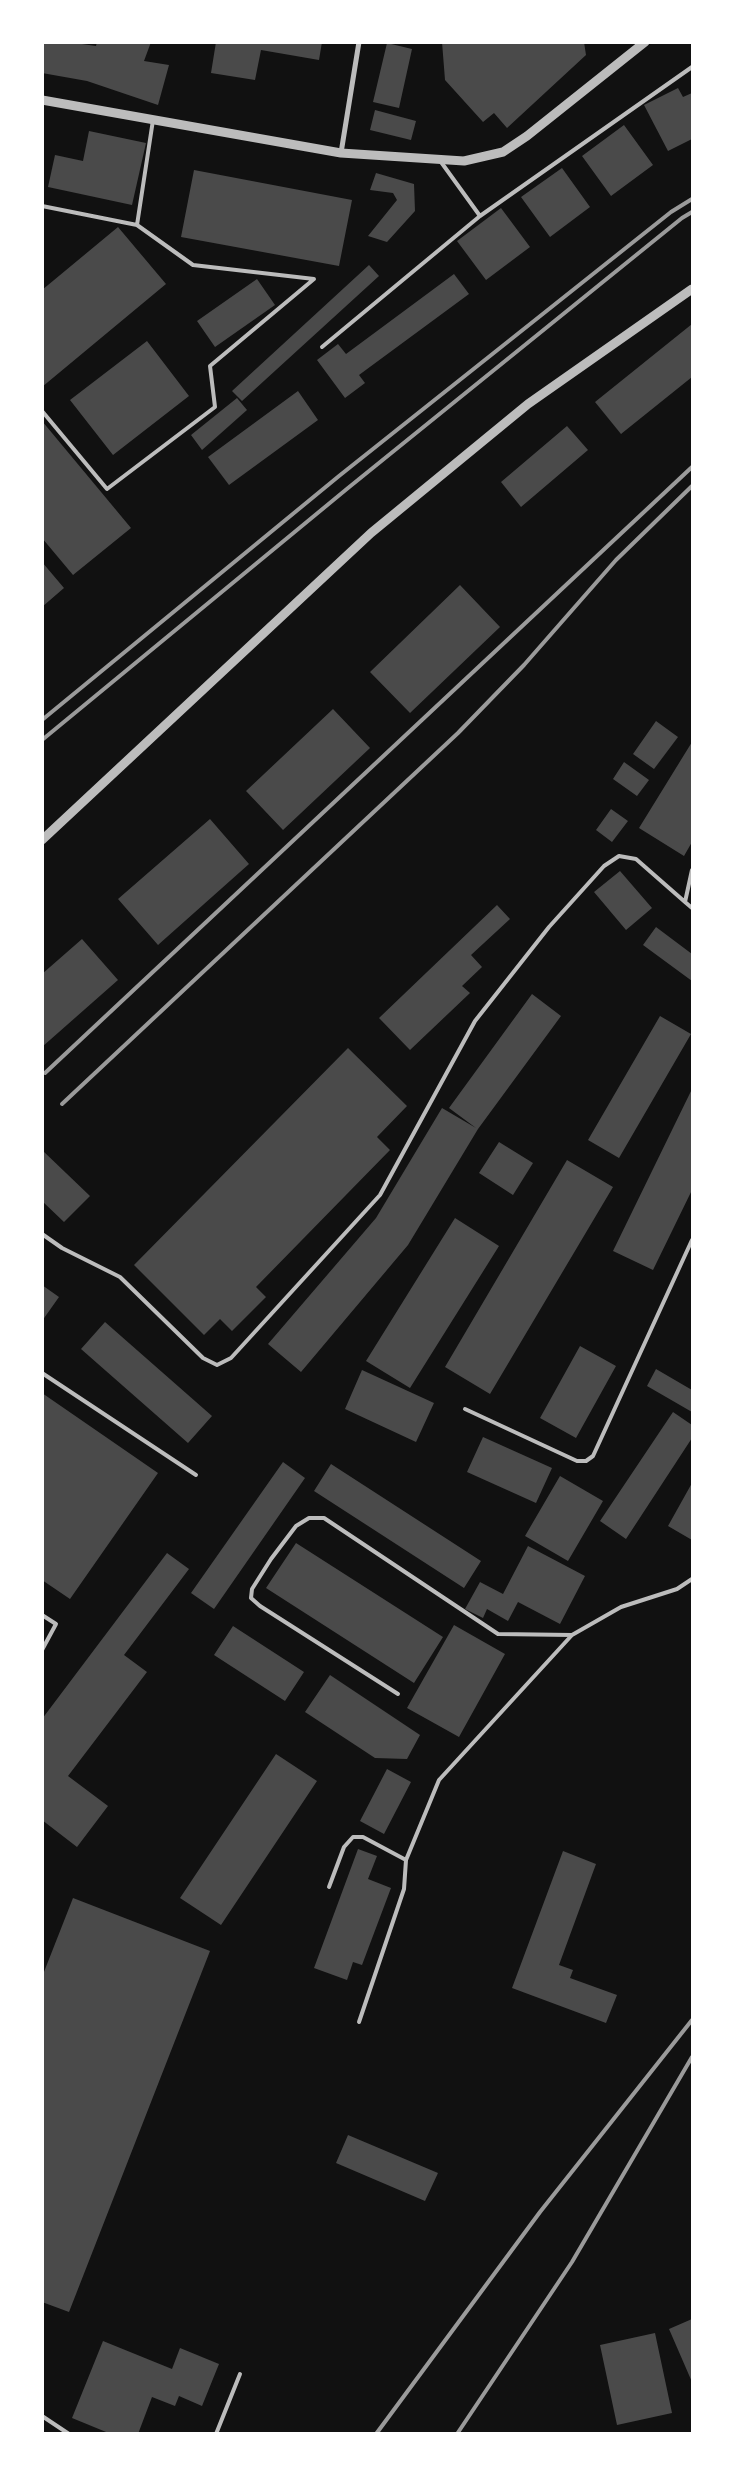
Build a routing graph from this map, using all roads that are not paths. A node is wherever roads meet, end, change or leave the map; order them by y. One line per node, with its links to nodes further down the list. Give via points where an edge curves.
1 (359, 42): 6 (street)
2 (645, 42): 7 (street, via 503,152 464,160)
3 (692, 67): 9 (lane)
4 (42, 100): 5 (street)
5 (153, 118): 6 (street); 10 (lane)
6 (341, 153): 7 (street)
7 (439, 160): 9 (lane)
8 (42, 206): 10 (lane)
9 (480, 216): 12 (lane)
10 (137, 226): 13 (lane, via 193,265 314,279 210,366 215,407 107,490)
11 (692, 289): 14 (street, via 528,404 371,533)
12 (322, 347)
13 (42, 411)
14 (42, 840)
15 (692, 870): 16 (lane)
16 (685, 902): 17 (lane); 18 (lane, via 636,858 619,856 604,866 548,927 475,1022 380,1195 231,1358 217,1365 203,1358 120,1277 62,1248)
17 (692, 908)
18 (42, 1234)
19 (692, 1240): 21 (lane, via 593,1456 586,1462 577,1461)
20 (42, 1373): 22 (lane)
21 (465, 1409)
22 (196, 1475)
23 (692, 1579): 25 (lane, via 677,1589 621,1607)
24 (42, 1615): 26 (lane, via 56,1624)
25 (572, 1635): 27 (lane, via 498,1634 324,1518 310,1518 296,1526 271,1559 252,1589 251,1598); 28 (lane, via 439,1780)
26 (42, 1650)
27 (398, 1694)
28 (406, 1860): 29 (lane, via 364,1837 352,1837 344,1847); 30 (lane, via 404,1889)
29 (330, 1887)
30 (359, 2022)
31 (240, 2374): 34 (lane)
32 (42, 2416): 33 (lane)
33 (69, 2434)
34 (216, 2434)

